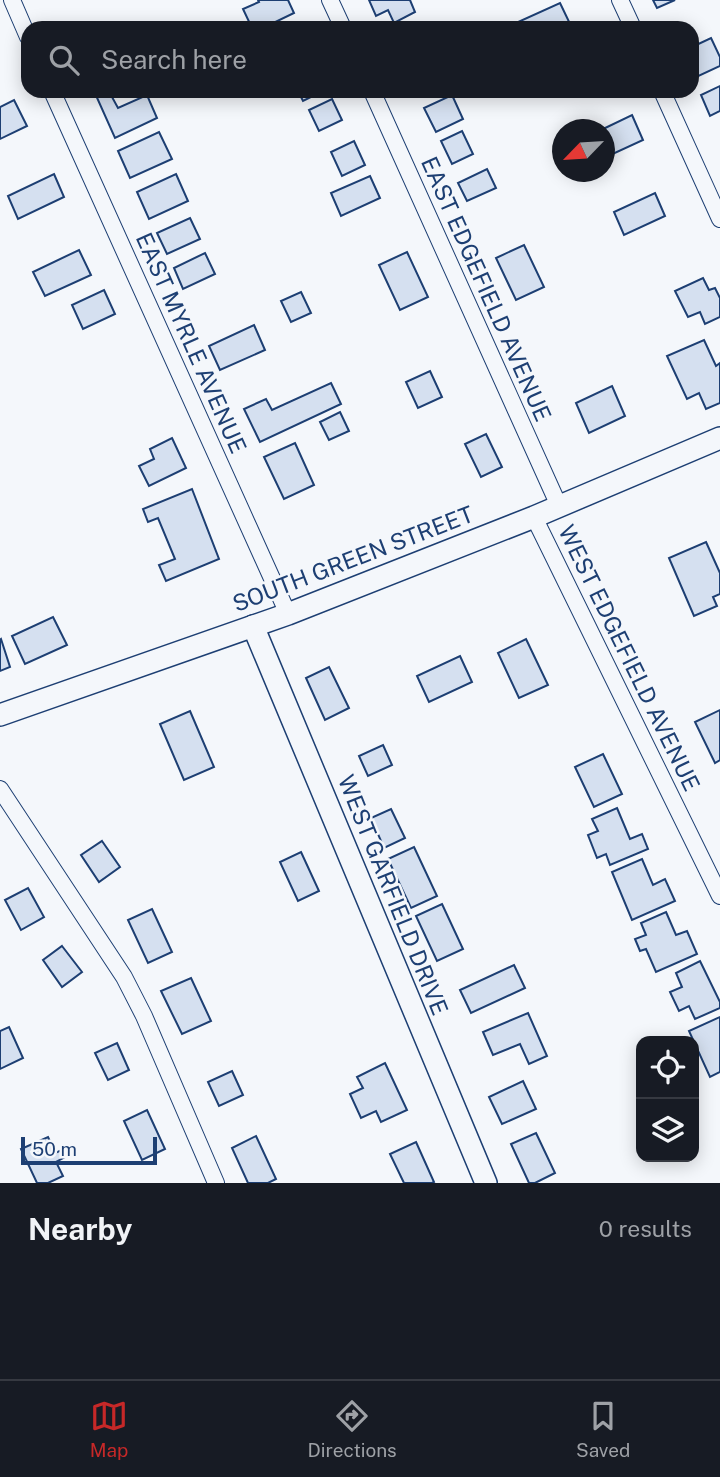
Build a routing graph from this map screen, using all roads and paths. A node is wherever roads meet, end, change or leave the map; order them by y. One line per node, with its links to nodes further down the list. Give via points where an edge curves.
1 (12, 0): 4 (street)
2 (330, 0): 5 (street)
3 (620, 0): 6 (street)
4 (21, 21)
5 (340, 21)
6 (630, 21)
7 (55, 98): 14 (street, EAST MYRLE AVENUE)
8 (375, 98): 12 (street, EAST EDGEFIELD AVENUE)
9 (665, 98): 10 (street)
10 (720, 219)
11 (720, 438): 12 (street, SOUTH GREEN STREET)
12 (559, 506): 13 (street, SOUTH GREEN STREET)
13 (534, 517): 14 (street, SOUTH GREEN STREET); 18 (street, WEST EDGEFIELD AVENUE)
14 (288, 614): 15 (street, SOUTH GREEN STREET)
15 (253, 626): 16 (street, SOUTH GREEN STREET); 20 (street, WEST GARFIELD DRIVE)
16 (0, 715)
17 (0, 789): 19 (street, via 124,977)
18 (720, 896)
19 (216, 1183)
20 (486, 1183)

